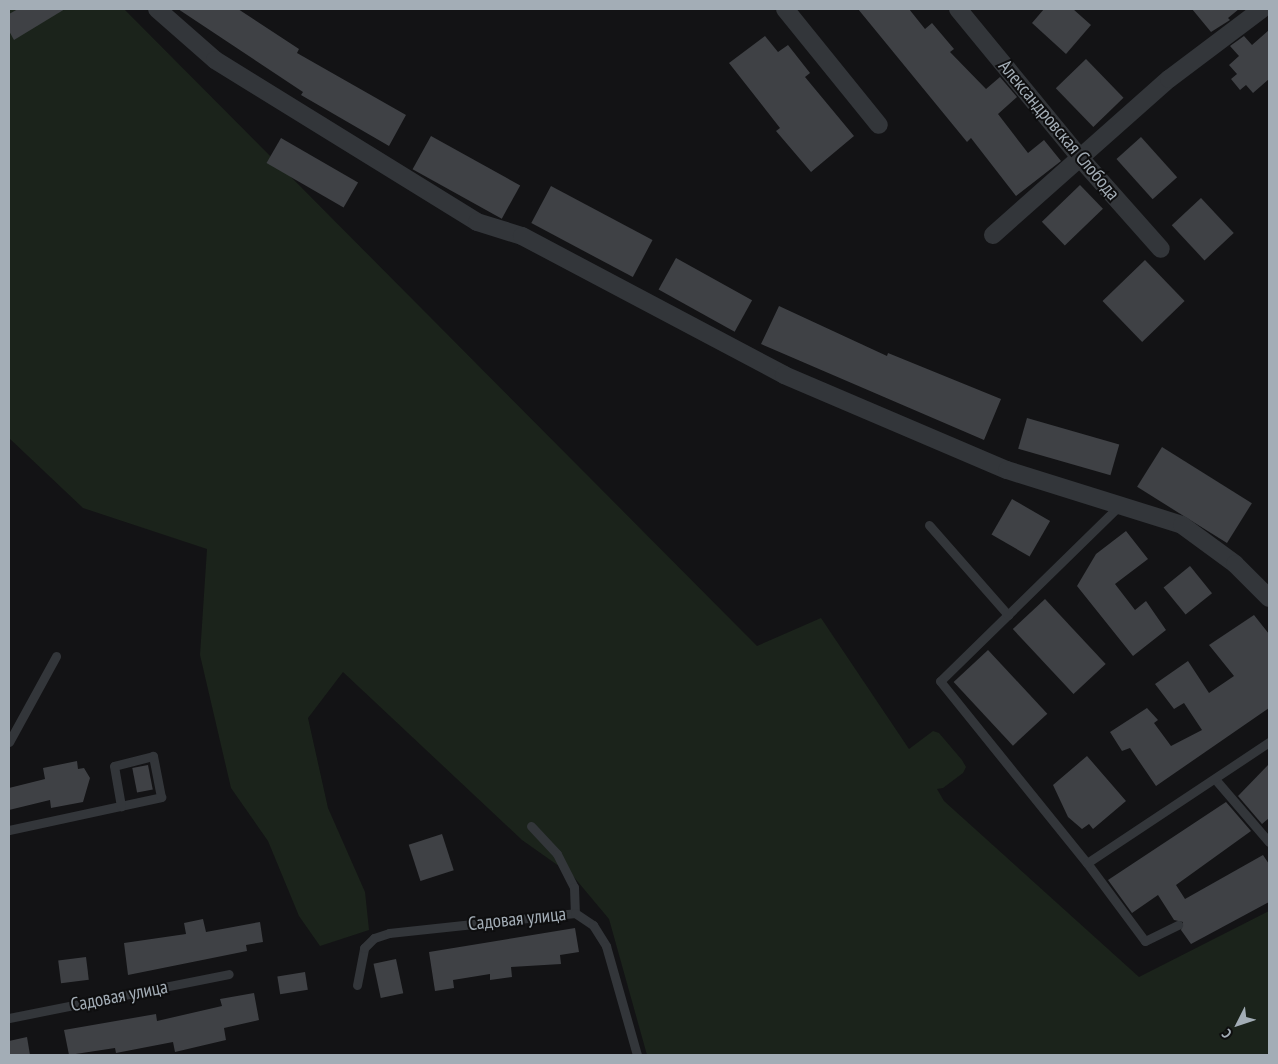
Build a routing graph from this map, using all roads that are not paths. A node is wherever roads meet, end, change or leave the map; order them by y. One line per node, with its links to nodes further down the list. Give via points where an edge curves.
1 (157, 9): 9 (street, via 215,60 477,222 522,236 784,375 1007,470)
2 (785, 9): 5 (street)
3 (958, 9): 6 (street, Александровская Слобода)
4 (1262, 9): 6 (street, via 1169,79)
5 (879, 125)
6 (1082, 159): 7 (street); 8 (street, Александровская Слобода)
7 (993, 235)
8 (1161, 249)
9 (1121, 504): 11 (street, via 1182,525 1235,564); 12 (lane)
10 (929, 525): 12 (lane)
11 (1269, 598)
12 (1008, 615): 21 (lane, via 940,681)
13 (56, 656): 14 (lane)
14 (9, 742)
15 (1269, 742): 16 (lane)
16 (1215, 779): 20 (lane); 21 (lane)
17 (121, 806): 17 (lane, via 161,797 153,756 114,766); 19 (lane)
18 (531, 826): 22 (lane, via 557,854 574,887)
19 (9, 830)
20 (1269, 842)
21 (1087, 863): 23 (lane, via 1145,941)
22 (575, 913): 25 (lane, Садовая улица, via 389,933 374,938 364,948); 27 (lane, Садовая улица, via 593,925 606,946)
23 (1178, 924)
24 (229, 974): 26 (lane, Садовая улица)
25 (357, 985)
26 (9, 1018)
27 (637, 1055)

